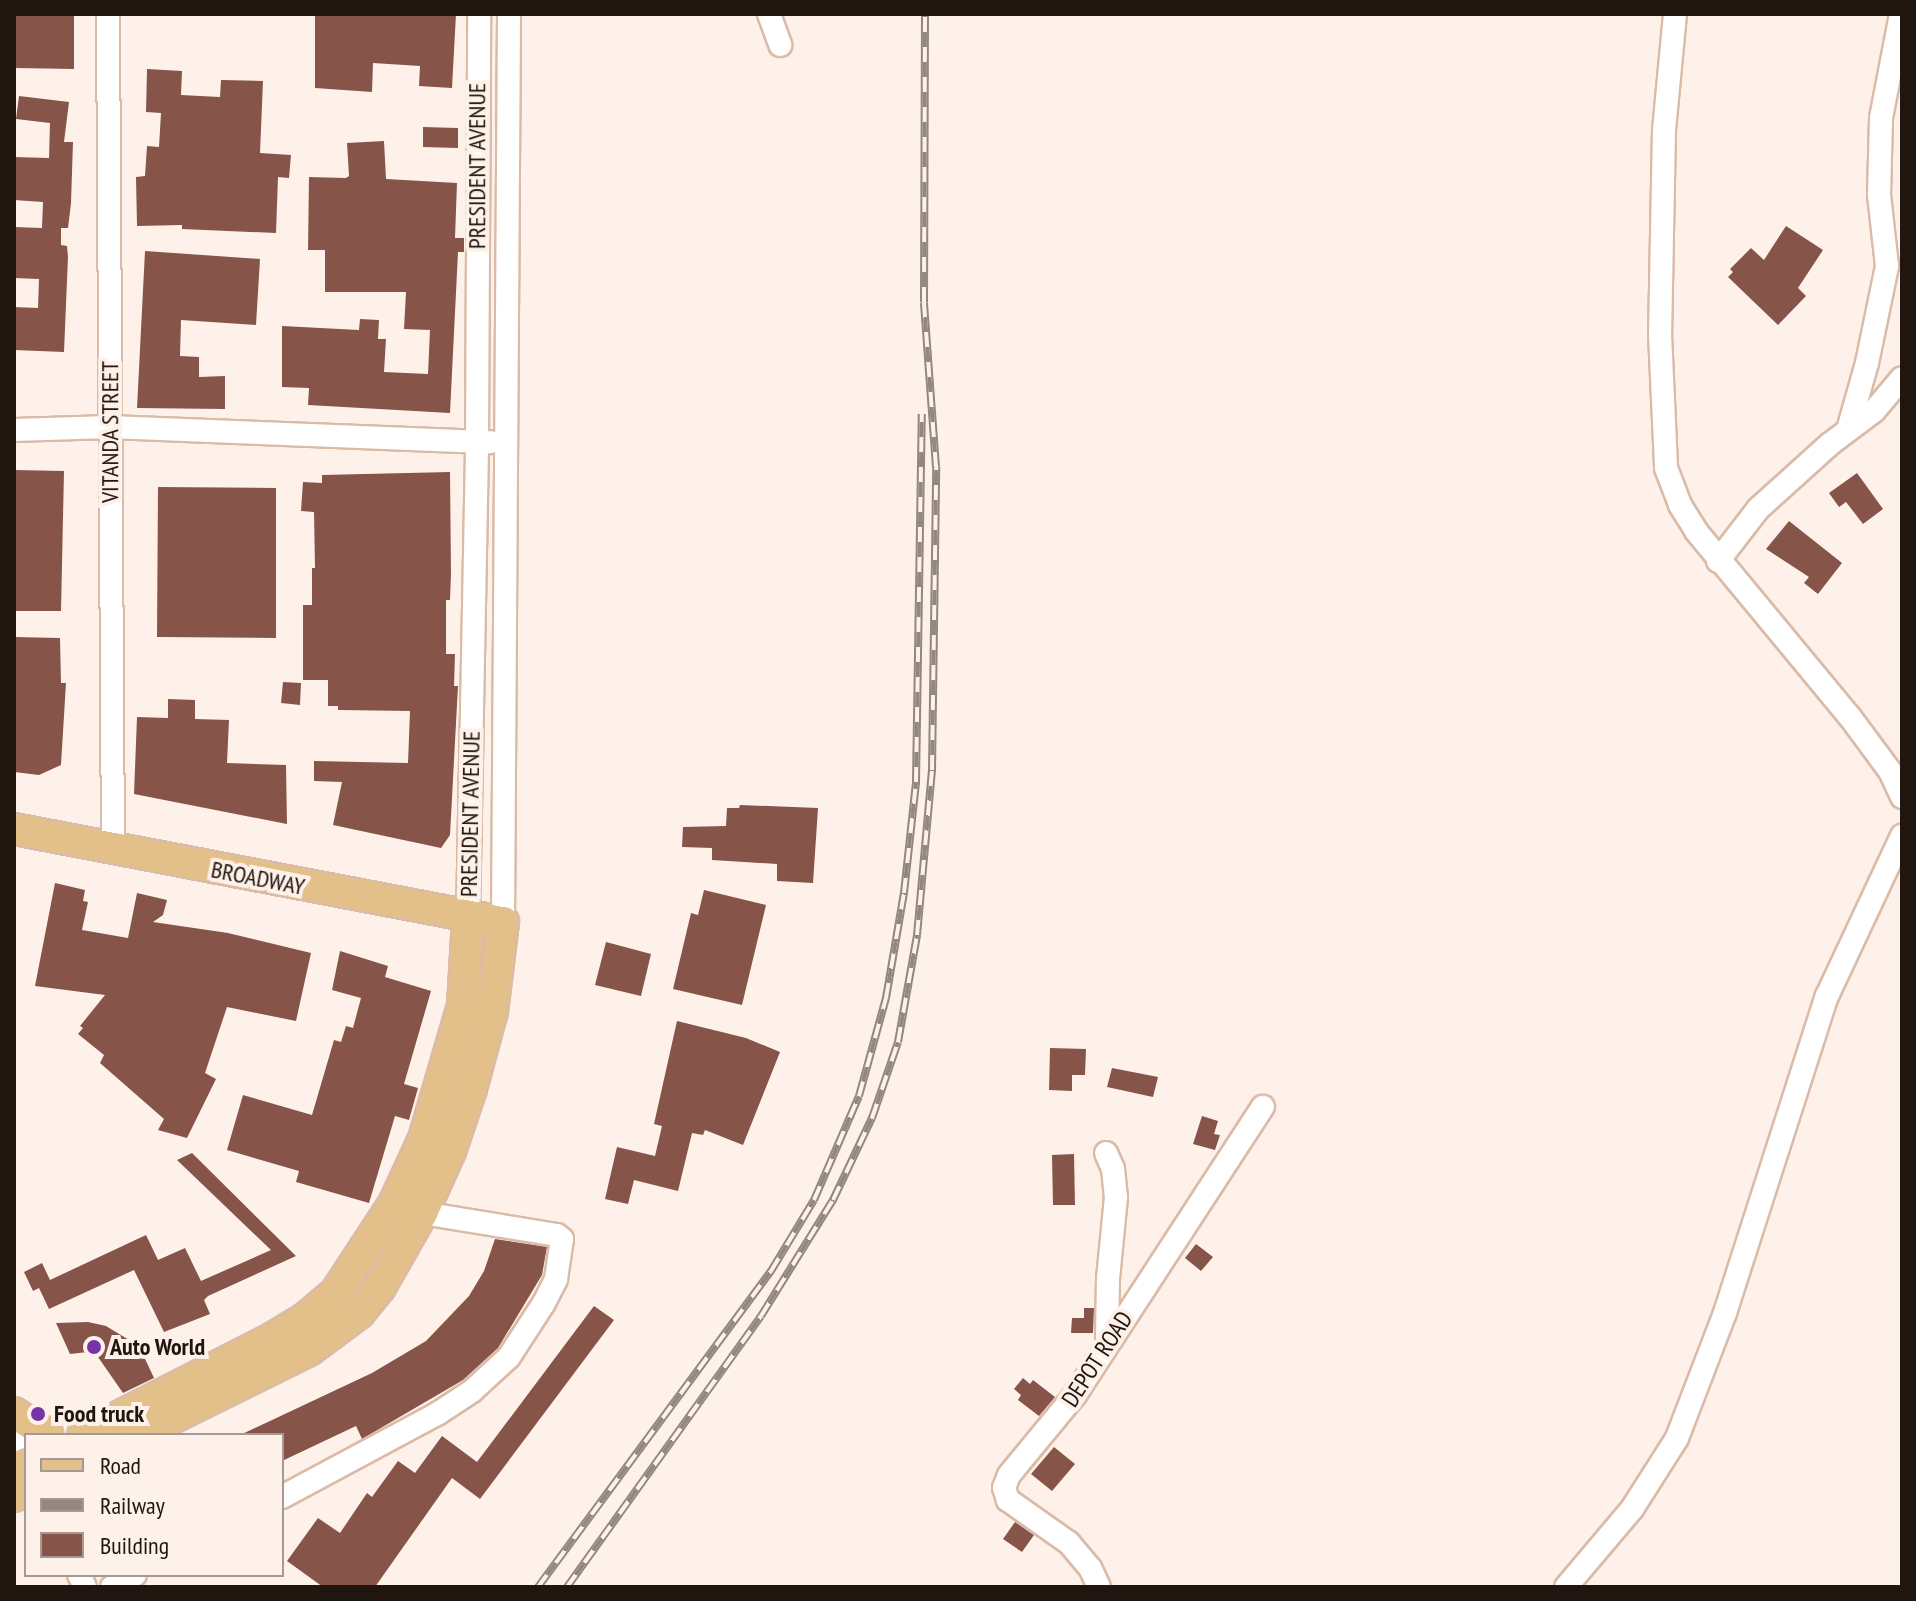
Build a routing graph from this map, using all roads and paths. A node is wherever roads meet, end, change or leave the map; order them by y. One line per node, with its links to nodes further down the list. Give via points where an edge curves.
1 (108, 14): 11 (street, VITANDA STREET)
2 (479, 14): 8 (street, PRESIDENT AVENUE)
3 (509, 14): 9 (street, PRESIDENT AVENUE)
4 (769, 14): 7 (street)
5 (1675, 14): 16 (street, via 1664,130 1661,416 1666,468 1680,505)
6 (1901, 14): 13 (street, via 1881,118 1879,195 1887,266)
7 (780, 45)
8 (477, 201): 9 (street); 14 (street, PRESIDENT AVENUE)
9 (508, 202): 15 (street, PRESIDENT AVENUE)
10 (1902, 378): 13 (street, via 1874,411)
11 (110, 427): 12 (street); 14 (street); 20 (street, VITANDA STREET)
12 (14, 430)
13 (1848, 430): 16 (street, via 1758,509)
14 (477, 441): 15 (street); 21 (street, PRESIDENT AVENUE)
15 (504, 443): 22 (street, PRESIDENT AVENUE)
16 (1718, 561): 17 (street, via 1850,717 1890,771)
17 (1902, 797)
18 (14, 829): 20 (main road, BROADWAY)
19 (1902, 836): 39 (street, via 1827,996 1725,1313 1677,1438 1632,1509)
20 (113, 850): 21 (main road, BROADWAY)
21 (468, 918): 22 (main road, BROADWAY); 26 (main road, PRESIDENT AVENUE, via 463,1006)
22 (503, 922): 25 (main road, PRESIDENT AVENUE, via 492,1011 474,1076 450,1151)
23 (1263, 1107): 27 (street, DEPOT ROAD)
24 (1106, 1153): 27 (street, via 1116,1197)
25 (422, 1213): 26 (main road, PRESIDENT AVENUE); 35 (street, via 557,1235 562,1239 556,1279 509,1357 472,1391)
26 (391, 1238): 28 (main road, PRESIDENT AVENUE, via 380,1287 334,1334 309,1350)
27 (1107, 1343): 38 (street, DEPOT ROAD, via 1075,1395 1004,1488 1008,1500 1069,1543)
28 (174, 1403): 32 (main road, PRESIDENT AVENUE); 33 (main road, PRESIDENT AVENUE)
29 (14, 1413): 31 (main road)
30 (14, 1426): 34 (street)
31 (45, 1433)
32 (89, 1433)
33 (140, 1433)
34 (24, 1448)
35 (284, 1496)
36 (131, 1577): 37 (street)
37 (112, 1587)
38 (1099, 1587)
39 (1566, 1587)

